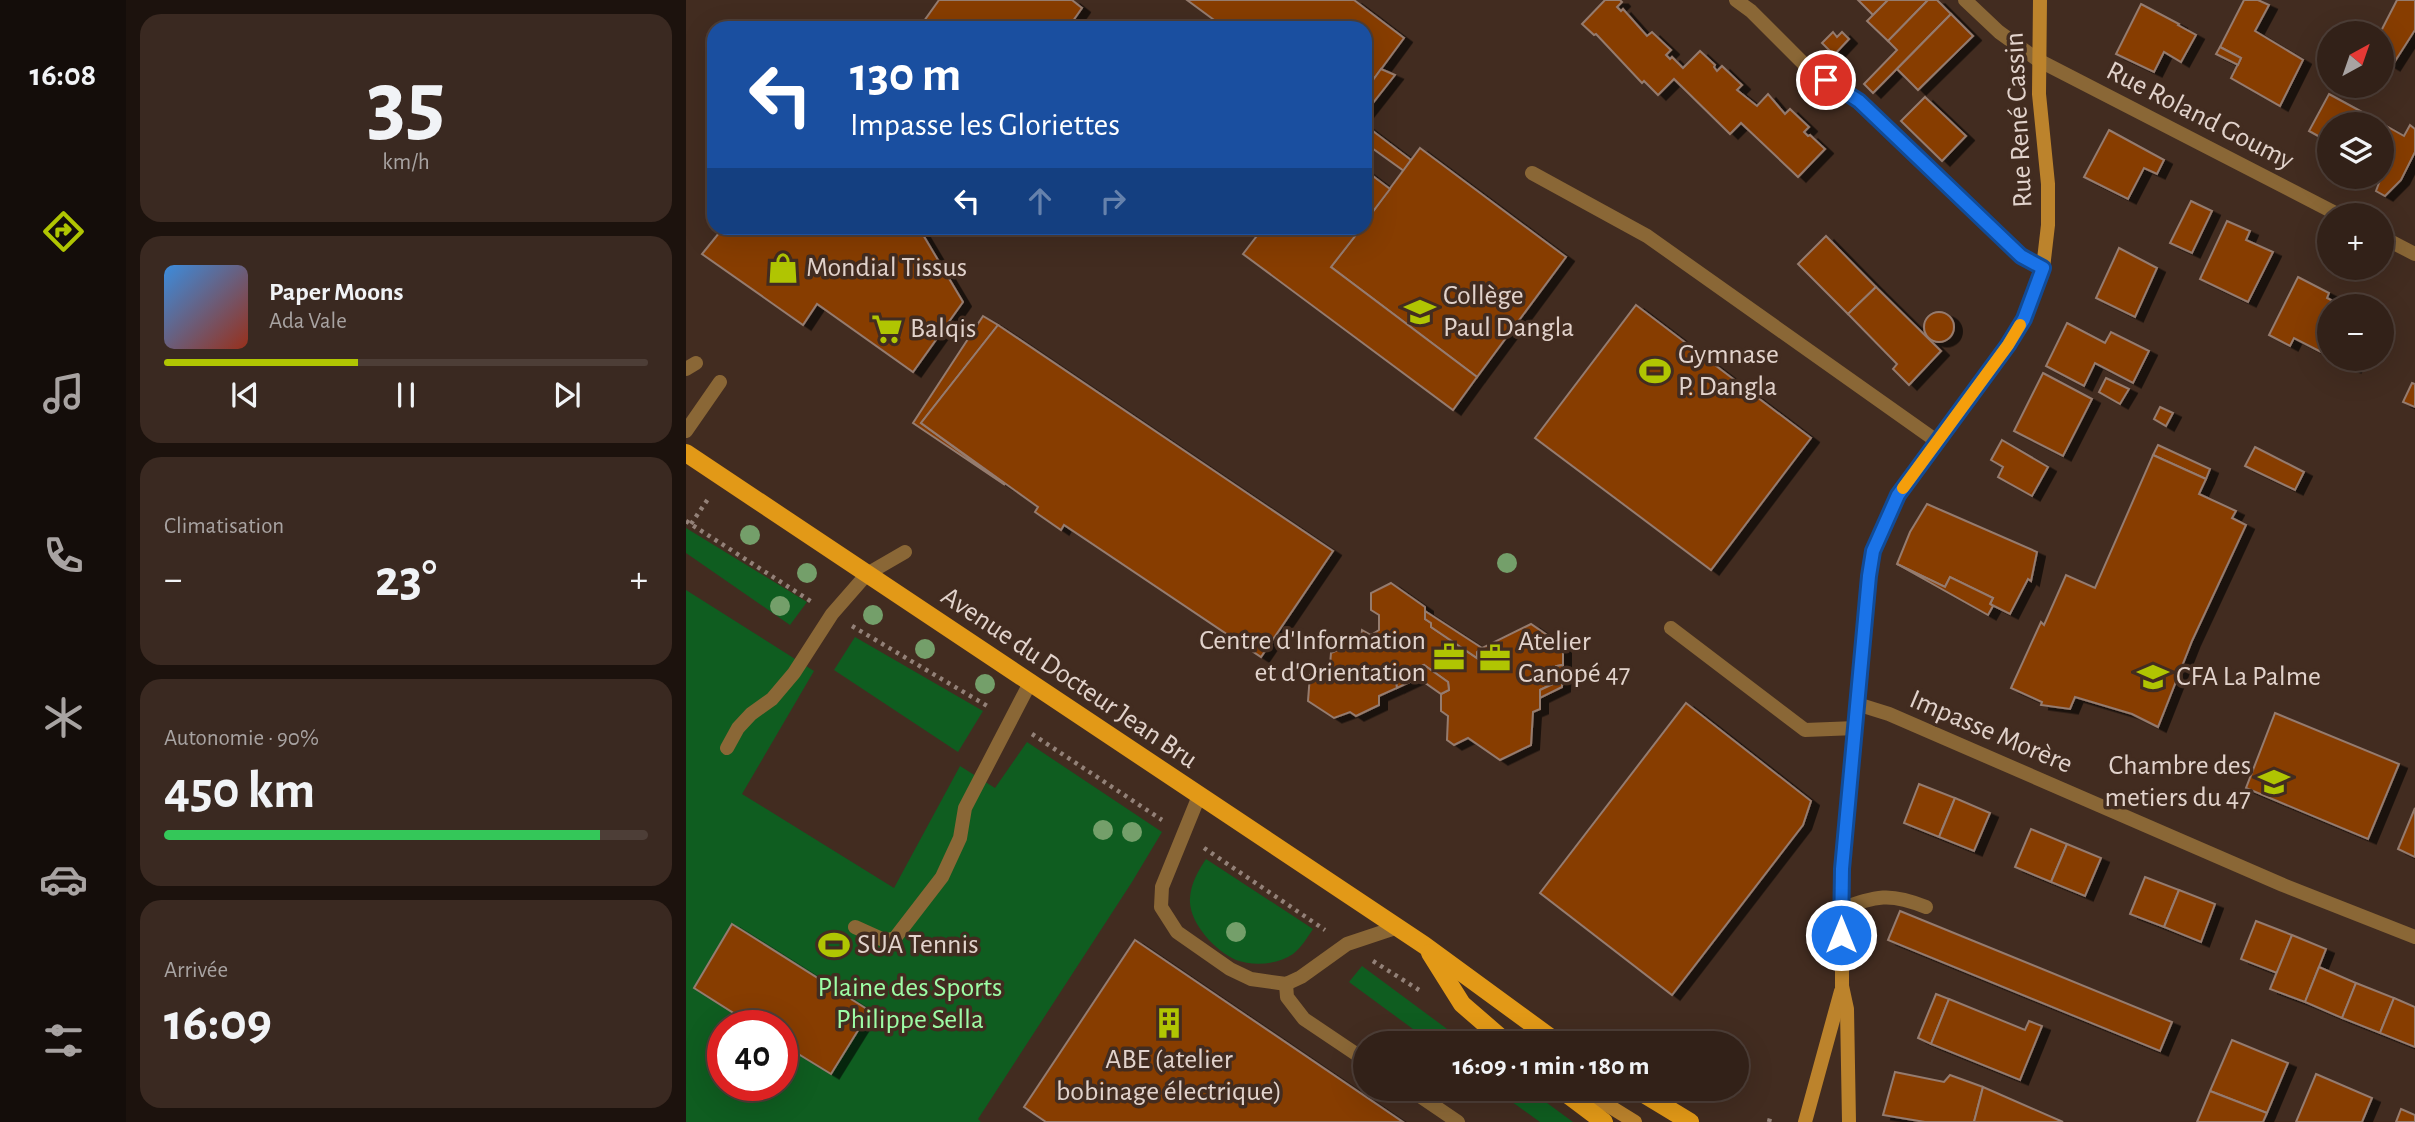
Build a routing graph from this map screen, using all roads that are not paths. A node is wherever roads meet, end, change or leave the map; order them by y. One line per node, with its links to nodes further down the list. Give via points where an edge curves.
1 (1736, 0): 9 (street, via 1809,69 1859,101 2021,256)
2 (1965, 0): 4 (street, Rue Roland Goumy)
3 (2040, 0): 4 (street, Rue René Cassin)
4 (2038, 60): 6 (street, Rue Roland Goumy); 9 (street, Rue René Cassin, via 2048,184)
5 (1532, 173): 12 (street, via 1647,236)
6 (2317, 204)
7 (2394, 243): 8 (street)
8 (2415, 254)
9 (2043, 268): 12 (street, Rue René Cassin, via 2024,319)
10 (720, 382): 11 (street)
11 (686, 431)
12 (1938, 442): 18 (street, Rue René Cassin, via 1898,495 1873,551)
13 (686, 453): 15 (main road, Avenue du Docteur Jean Bru)
14 (905, 552): 15 (street)
15 (867, 574): 17 (main road, Avenue du Docteur Jean Bru); 20 (street, via 832,614 794,674 738,728)
16 (1671, 628): 19 (street, via 1805,730)
17 (1031, 681): 21 (main road, Avenue du Docteur Jean Bru); 24 (street, via 965,808 960,838 942,877 900,934 886,942)
18 (1857, 704): 19 (street, Rue René Cassin); 26 (street, Impasse Morère)
19 (1856, 728): 23 (street, Rue René Cassin)
20 (727, 748)
21 (1199, 796): 25 (main road, Avenue du Docteur Jean Bru); 28 (street, via 1162,887 1161,907 1177,932 1230,969 1251,979)
22 (1926, 907): 23 (street, via 1903,898 1875,897)
23 (1841, 909): 29 (street, Rue René Cassin)
24 (855, 927)
25 (1398, 927): 27 (main road, Avenue du Docteur Jean Bru); 28 (street, via 1347,944)
26 (2415, 937)
27 (1424, 944): 30 (main road, Avenue du Docteur Jean Bru, via 1462,1004); 31 (main road, Avenue du Docteur Jean Bru)
28 (1286, 984): 32 (street, via 1287,997 1304,1019)
29 (1842, 986): 41 (street); 42 (street, via 1847,1009)
30 (1493, 1031)
31 (1542, 1031)
32 (1353, 1052)
33 (1427, 1101): 37 (street)
34 (1576, 1101): 38 (main road)
35 (1601, 1101): 39 (street)
36 (1655, 1101): 40 (main road)
37 (1458, 1122)
38 (1604, 1122)
39 (1635, 1122)
40 (1690, 1122)
41 (1805, 1122)
42 (1849, 1122)

